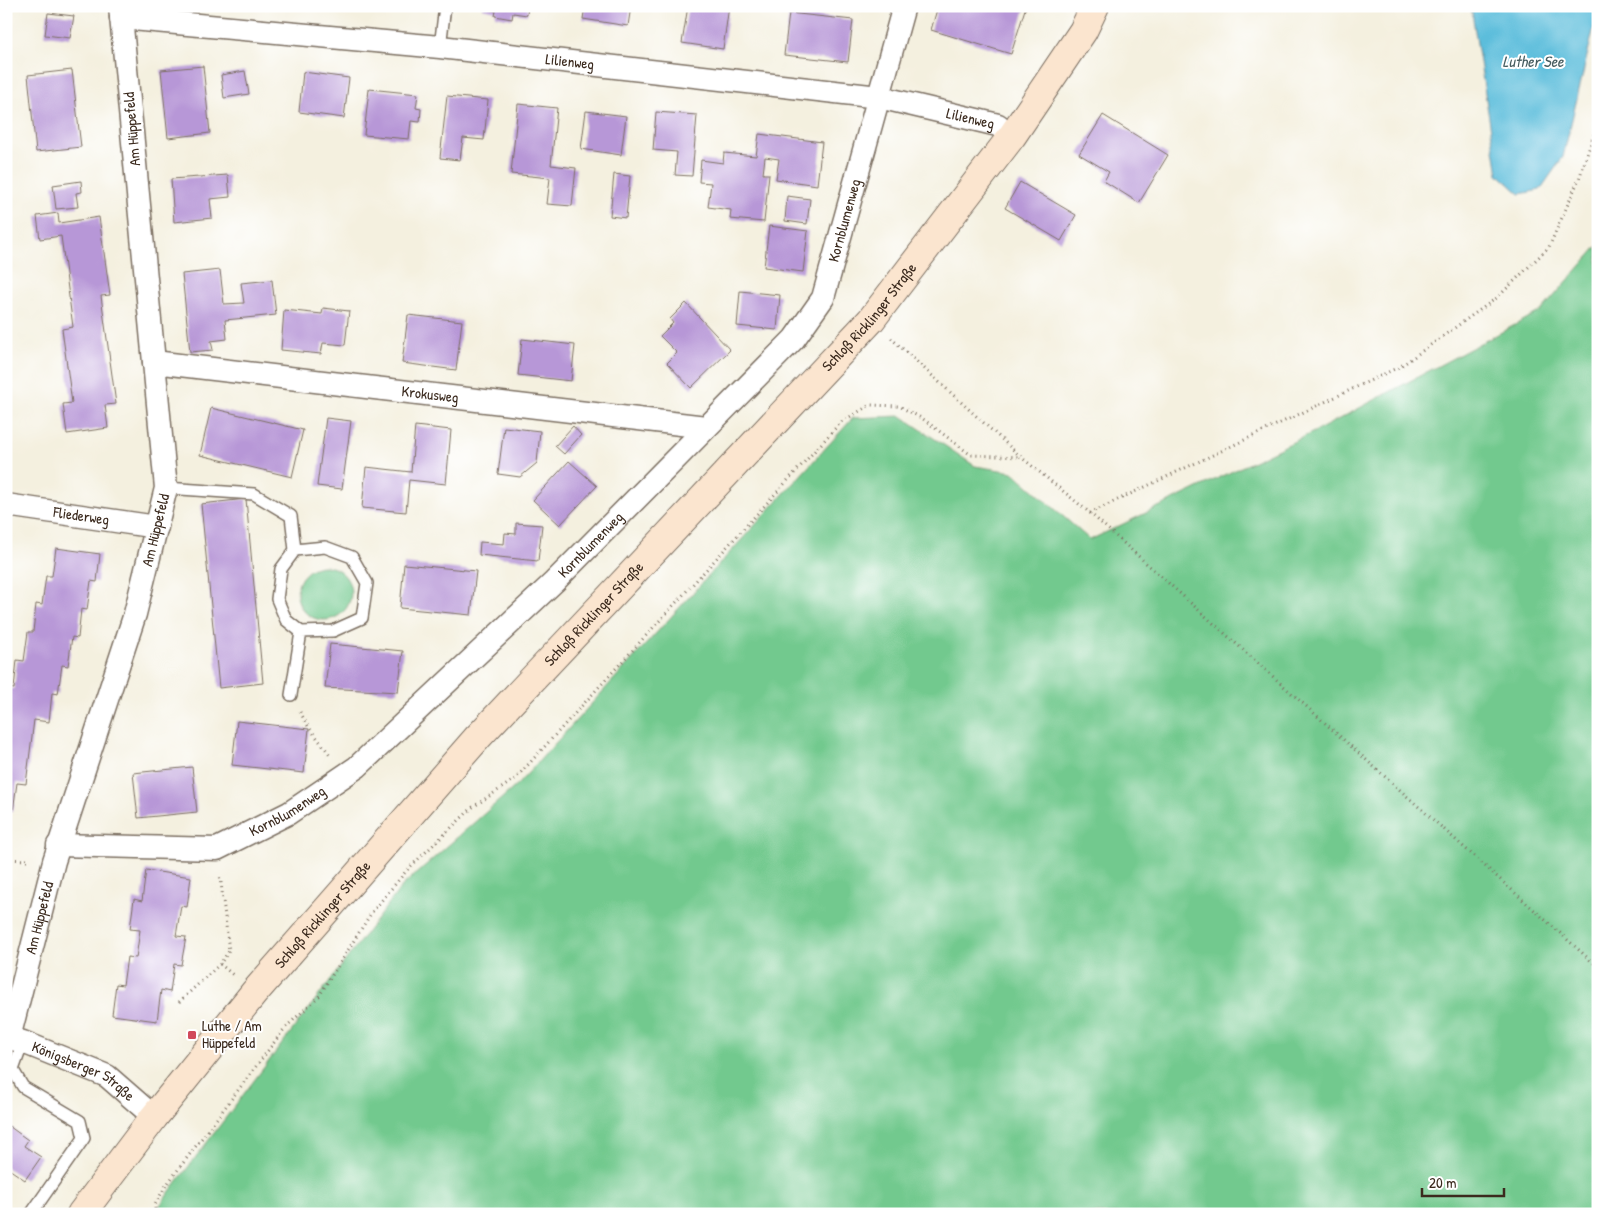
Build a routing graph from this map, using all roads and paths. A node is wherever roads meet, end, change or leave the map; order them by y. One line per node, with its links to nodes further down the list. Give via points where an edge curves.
1 (445, 6): 5 (lane)
2 (904, 6): 6 (street, Kornblumenweg)
3 (1095, 6): 8 (street, Schloß Ricklinger Straße, via 1084,31)
4 (120, 12): 5 (street, Lilienweg); 10 (street, Am Hüppefeld)
5 (440, 47): 6 (street, Lilienweg)
6 (878, 97): 8 (street, Lilienweg, via 998,125); 11 (street, Kornblumenweg, via 823,298 794,339)
7 (1598, 122): 15 (path, via 1579,179 1549,247 1498,297 1401,366)
8 (1012, 136): 9 (street, Schloß Ricklinger Straße)
9 (871, 320): 12 (path); 28 (street, Schloß Ricklinger Straße, via 478,737 254,993)
10 (154, 362): 11 (street, Krokusweg); 13 (street, Am Hüppefeld)
11 (706, 427): 20 (street, Kornblumenweg, via 554,582 357,767)
12 (1021, 457): 15 (path); 31 (path, via 971,455 899,406 870,405 841,422 515,778 473,807 407,870 372,912 319,996 285,1028 165,1187 155,1205)
13 (166, 488): 16 (street, Am Hüppefeld); 17 (lane, via 254,494 291,516)
14 (6, 505): 16 (street, Fliederweg)
15 (1090, 513): 24 (path)
16 (157, 527): 21 (street, Am Hüppefeld, via 135,614)
17 (295, 550): 18 (lane, via 281,569 277,599 286,620); 18 (lane, via 324,547 352,557 366,583 362,618 333,631)
18 (301, 632): 19 (lane)
19 (291, 695): 20 (path, via 308,726)
20 (345, 774): 22 (street, Kornblumenweg, via 289,812)
21 (58, 845): 22 (street, Kornblumenweg); 27 (street, Am Hüppefeld)
22 (217, 849): 23 (path, via 229,952)
23 (220, 964): 25 (path); 26 (path)
24 (1598, 967)
25 (230, 972)
26 (180, 1002)
27 (12, 1039): 28 (street, Königsberger Straße, via 107,1076); 29 (lane, via 13,1070 23,1086 80,1121 84,1138)
28 (154, 1117): 30 (street, Schloß Ricklinger Straße)
29 (31, 1214)
30 (81, 1214)
31 (155, 1214)

